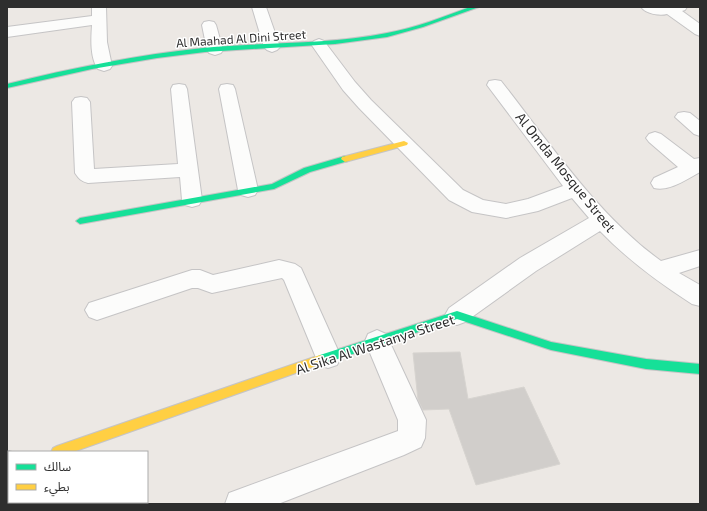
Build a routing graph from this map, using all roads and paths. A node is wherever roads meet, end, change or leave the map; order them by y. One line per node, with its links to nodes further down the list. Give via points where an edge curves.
1 (259, 7): 10 (street)
2 (476, 7): 9 (street, Al Maahad Al Dini Street, via 407,31)
3 (648, 7): 4 (street, via 661,11)
4 (675, 8): 7 (street)
5 (99, 13): 8 (street); 12 (street, via 99,42)
6 (210, 25): 11 (street)
7 (700, 31)
8 (7, 32)
9 (319, 44): 10 (street, Al Maahad Al Dini Street); 22 (street, via 349,86)
10 (272, 47): 11 (street, Al Maahad Al Dini Street)
11 (215, 50): 12 (street, Al Maahad Al Dini Street, via 179,53)
12 (104, 66): 14 (street, Al Maahad Al Dini Street, via 54,74)
13 (495, 84): 26 (street, Al Omda Mosque Street)
14 (7, 86)
15 (179, 89): 24 (street)
16 (227, 89): 27 (street)
17 (81, 102): 24 (street, via 88,176)
18 (684, 117): 19 (street)
19 (700, 130)
20 (655, 138): 23 (street)
21 (700, 141): 23 (street)
22 (404, 143): 26 (street, via 456,195 479,207 506,211); 27 (street, via 307,170 274,186)
23 (697, 162): 25 (street)
24 (189, 170): 28 (street)
25 (661, 183)
26 (576, 189): 29 (street, Al Omda Mosque Street)
27 (248, 190): 28 (street)
28 (192, 200): 30 (street)
29 (602, 220): 32 (street, Al Omda Mosque Street, via 638,255); 35 (street, via 495,286)
30 (80, 221)
31 (700, 258): 32 (street)
32 (660, 270): 33 (street, Al Omda Mosque Street)
33 (700, 297)
34 (97, 310): 37 (street, via 192,279 212,284 279,269 287,270 293,274)
35 (457, 315): 36 (street, Al Sika Al Wastanya Street); 38 (street, Al Sika Al Wastanya Street, via 551,346 646,364)
36 (377, 341): 37 (street, Al Sika Al Wastanya Street); 40 (street, via 412,420 410,438)
37 (328, 357): 39 (street, Al Sika Al Wastanya Street)
38 (700, 369)
39 (60, 451)
40 (240, 504)

